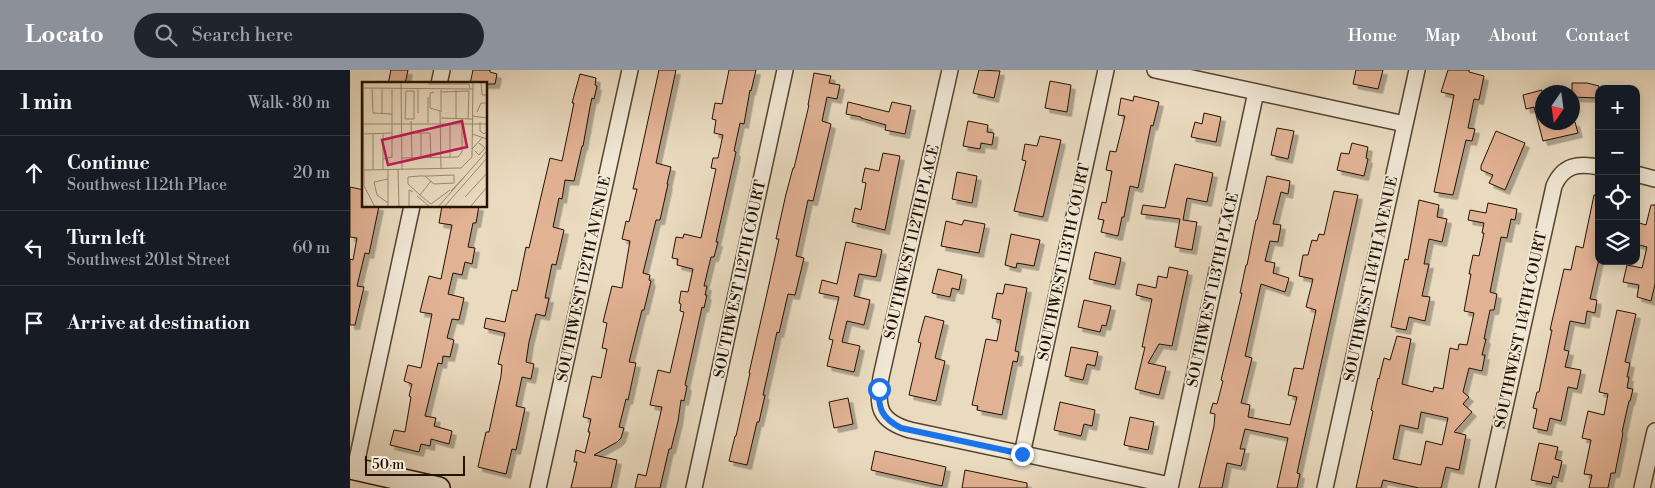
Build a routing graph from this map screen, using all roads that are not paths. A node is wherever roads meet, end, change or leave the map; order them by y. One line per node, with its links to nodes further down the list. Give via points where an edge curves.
1 (630, 70): 18 (street, SOUTHWEST 112TH AVENUE)
2 (786, 70): 19 (street, SOUTHWEST 112TH COURT)
3 (950, 70): 14 (street, SOUTHWEST 112TH PLACE, via 881,377 879,405 894,424 910,430)
4 (1106, 70): 14 (street, SOUTHWEST 113TH COURT)
5 (1155, 70): 7 (street)
6 (1417, 70): 8 (street, SOUTHWEST 114TH AVENUE)
7 (1256, 92): 8 (street); 16 (street, SOUTHWEST 113TH PLACE)
8 (1405, 124): 20 (street, SOUTHWEST 114TH AVENUE)
9 (1595, 167): 21 (street, SOUTHWEST 114TH COURT, via 1576,166 1564,170 1554,186)
10 (1640, 175): 11 (street)
11 (1655, 178)
12 (412, 208): 15 (street)
13 (1655, 430): 22 (street)
14 (1022, 454): 16 (street)
15 (352, 468): 17 (street)
16 (1170, 486)
17 (431, 487)
18 (538, 488)
19 (694, 488)
20 (1325, 488)
21 (1487, 488)
22 (1642, 488)

